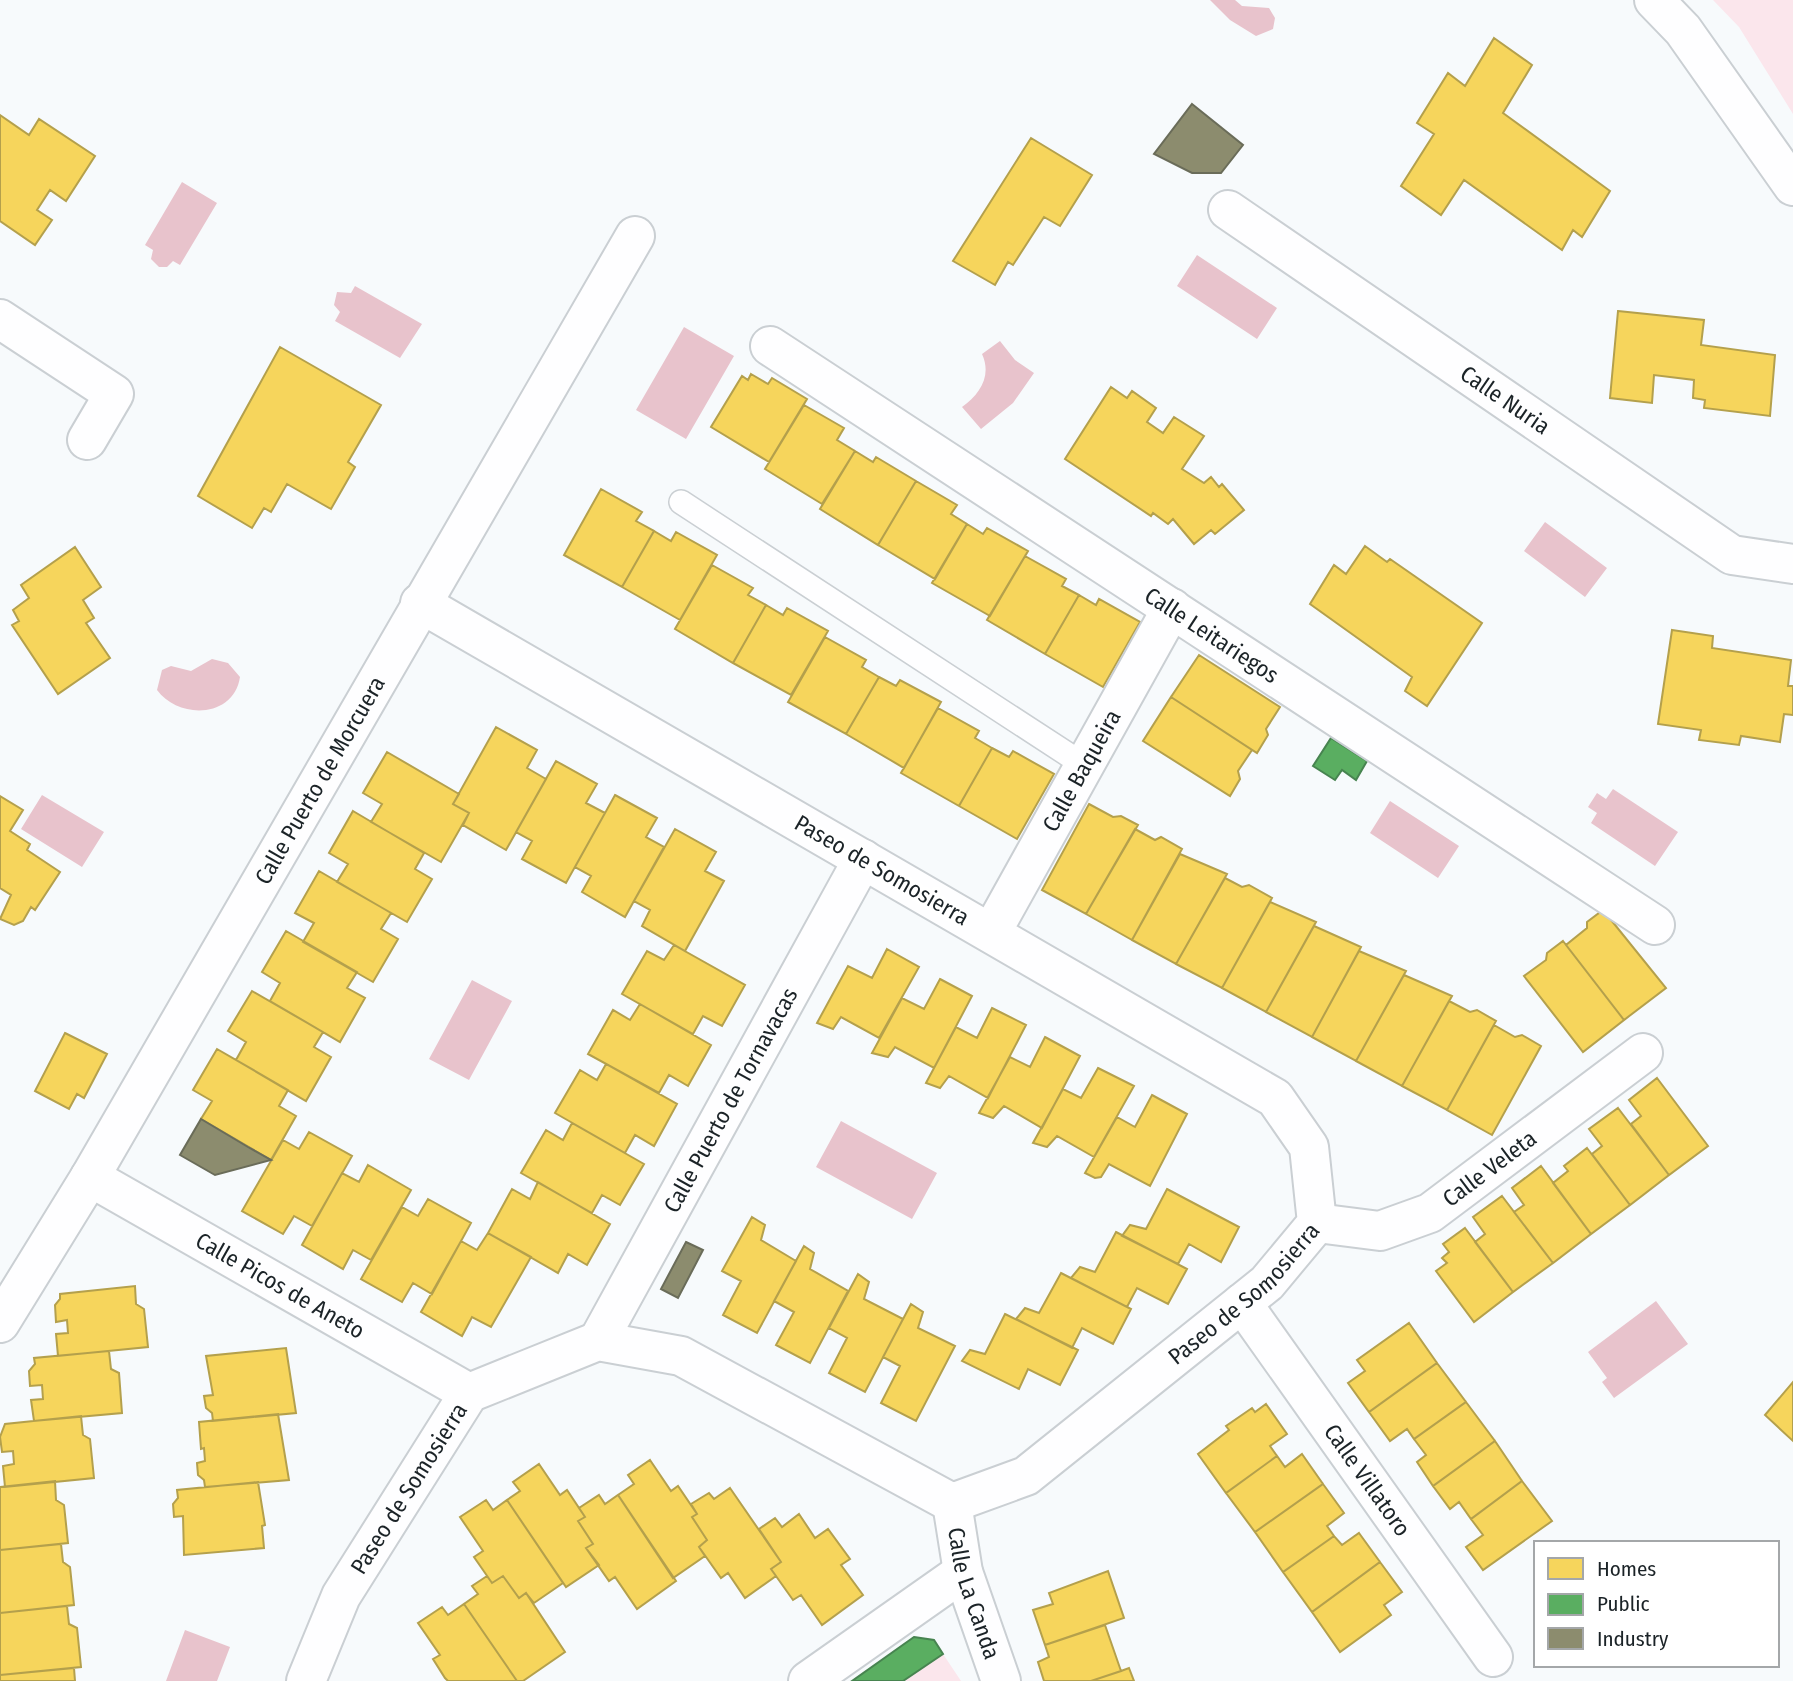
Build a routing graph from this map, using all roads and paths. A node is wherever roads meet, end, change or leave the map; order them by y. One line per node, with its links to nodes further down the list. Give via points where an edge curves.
1 (1654, 0): 2 (street, via 1684,30)
2 (1793, 186)
3 (1228, 210): 9 (street, Calle Nuria, via 1732,555)
4 (635, 236): 10 (street, Calle Puerto de Morcuera)
5 (0, 319): 7 (street, via 114,394)
6 (770, 346): 11 (street, Calle Leitariegos)
7 (87, 440)
8 (681, 502): 12 (lane)
9 (1793, 564)
10 (420, 603): 13 (street, Paseo de Somosierra); 17 (street, Calle Puerto de Morcuera)
11 (1172, 608): 12 (street, Calle Baqueira); 14 (street, Calle Leitariegos)
12 (1084, 765): 15 (street, Calle Baqueira)
13 (863, 859): 15 (street, Paseo de Somosierra); 21 (street, Calle Puerto de Tornavacas)
14 (1655, 925)
15 (991, 933): 18 (street, Paseo de Somosierra, via 1276,1098 1309,1147)
16 (1643, 1053): 18 (street, Calle Veleta, via 1430,1213 1380,1231)
17 (90, 1177): 20 (street, Calle Puerto de Morcuera); 22 (street, Calle Picos de Aneto)
18 (1317, 1223): 19 (street, Paseo de Somosierra, via 1268,1283)
19 (1242, 1303): 23 (street, Paseo de Somosierra, via 1026,1476); 25 (street, Calle Villatoro)
20 (0, 1323)
21 (598, 1341): 22 (street, Paseo de Somosierra); 23 (street, via 681,1356)
22 (469, 1393): 26 (street, Paseo de Somosierra, via 341,1596)
23 (952, 1503): 24 (street, Calle La Canda)
24 (963, 1572): 27 (street); 28 (street, Calle La Canda)
25 (1493, 1657)
26 (306, 1681)
27 (808, 1681)
28 (1001, 1681)

